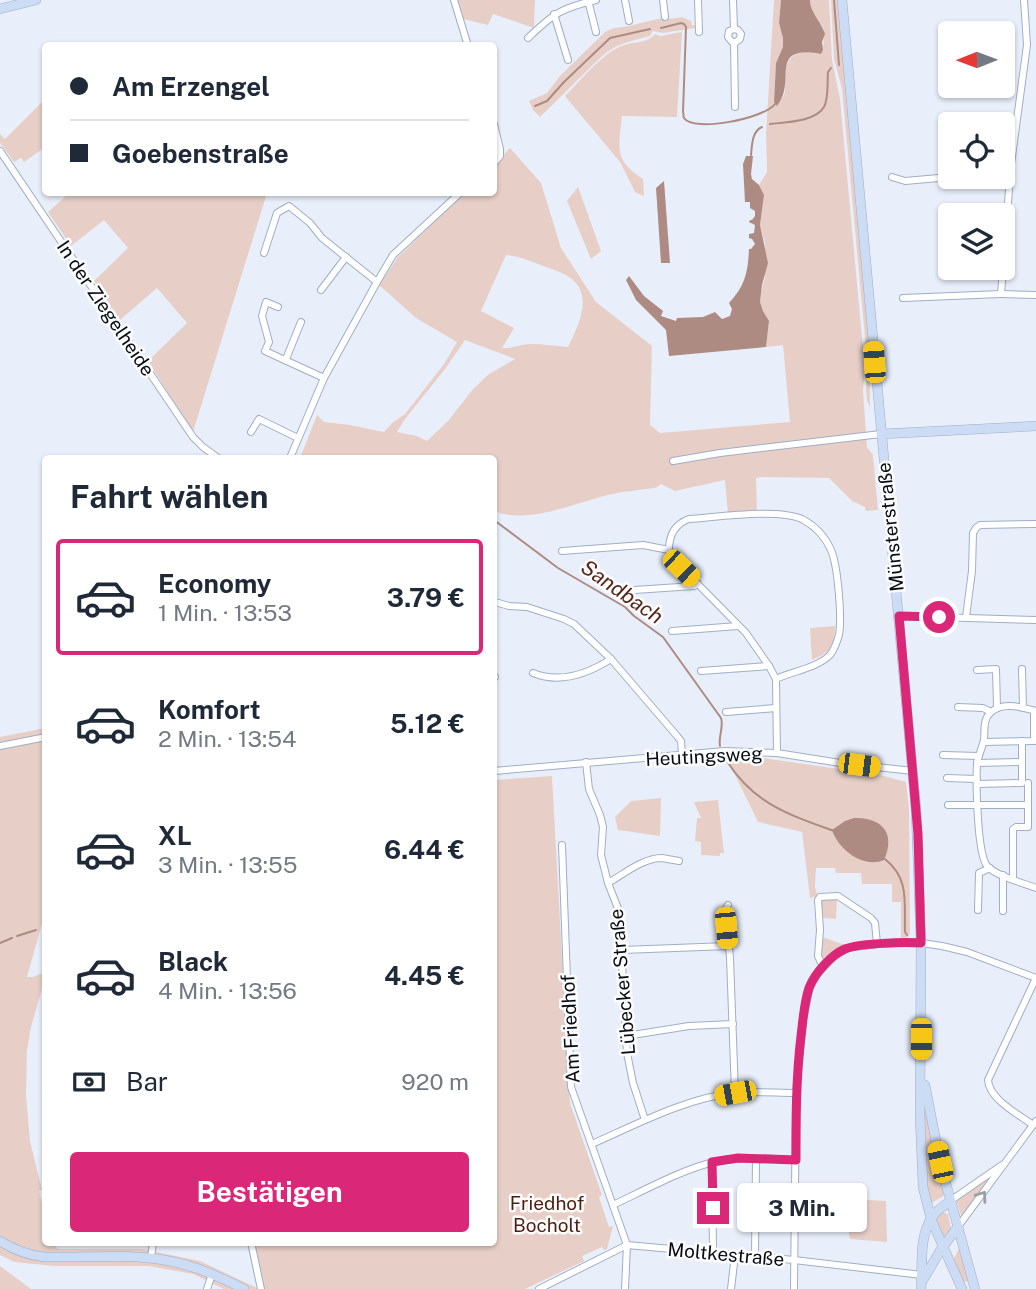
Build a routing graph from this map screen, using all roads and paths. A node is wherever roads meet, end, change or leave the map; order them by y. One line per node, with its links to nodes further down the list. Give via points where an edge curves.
1 (36, 0): 10 (main road)
2 (454, 0): 17 (street)
3 (625, 0): 13 (street)
4 (663, 0): 12 (street)
5 (698, 0): 15 (street)
6 (733, 0): 21 (street, via 734,29 741,36 734,42)
7 (842, 0): 43 (main road, Münsterstraße)
8 (1024, 0): 18 (street)
9 (591, 1): 11 (street); 14 (street)
10 (0, 9)
11 (554, 14): 16 (street); 20 (street)
12 (665, 17)
13 (629, 21)
14 (596, 32)
15 (699, 32)
16 (528, 38)
17 (467, 42)
18 (1027, 45): 19 (street); 22 (street)
19 (1036, 46)
20 (568, 60)
21 (735, 107)
22 (1015, 134)
23 (497, 136): 25 (street)
24 (0, 151): 45 (street, In der Ziegelheide, via 193,437)
25 (497, 160)
26 (892, 177): 27 (street, via 905,181)
27 (938, 178)
28 (457, 196): 32 (street, via 393,255)
29 (264, 253): 30 (street, via 277,213 289,206)
30 (346, 257): 32 (street); 33 (street)
31 (1002, 280): 34 (street)
32 (377, 282): 40 (street)
33 (321, 290)
34 (1000, 294): 35 (street); 36 (street)
35 (1036, 295)
36 (903, 298)
37 (278, 307): 39 (street, via 266,302 262,316 269,342 265,351)
38 (301, 322): 39 (street)
39 (286, 359): 40 (street)
40 (324, 378): 44 (street)
41 (1036, 426): 43 (main road)
42 (251, 432): 44 (street, via 259,419)
43 (881, 434): 47 (street); 54 (main road, Münsterstraße)
44 (298, 438): 46 (street)
45 (214, 455)
46 (291, 455)
47 (673, 461)
48 (1036, 524): 55 (street, via 976,528)
49 (669, 550): 50 (street, via 643,545); 51 (street); 65 (street, via 673,531 689,519 785,514 806,521 822,534 834,559 839,634 831,654 821,662)
50 (562, 551)
51 (698, 584): 52 (street); 57 (street)
52 (620, 592)
53 (497, 602): 59 (street, via 574,624)
54 (899, 616): 55 (street); 83 (main road, Münsterstraße)
55 (966, 617): 56 (street)
56 (1036, 620)
57 (738, 626): 58 (street); 60 (street)
58 (672, 631)
59 (611, 659): 64 (street, via 580,674 544,677); 77 (street, via 681,741)
60 (769, 666): 63 (street); 65 (street)
61 (1022, 669): 68 (street)
62 (977, 670): 69 (street, via 996,669)
63 (701, 671)
64 (533, 673)
65 (776, 679): 67 (street)
66 (958, 707): 69 (street)
67 (776, 708): 71 (street); 76 (street)
68 (1023, 708): 69 (street); 70 (street)
69 (994, 710): 74 (street, via 985,722)
70 (1035, 711): 73 (street, via 1034,741)
71 (726, 712)
72 (42, 738): 75 (street)
73 (1022, 741): 74 (street); 81 (street)
74 (984, 742): 79 (street)
75 (0, 746)
76 (777, 753): 77 (street, Heutingsweg); 83 (street, Heutingsweg)
77 (682, 755): 80 (street, Heutingsweg)
78 (943, 755): 79 (street)
79 (978, 759): 81 (street); 85 (street)
80 (586, 762): 82 (street, Heutingsweg); 95 (street, Lübecker Straße, via 589,789 603,828 601,855)
81 (1022, 762): 86 (street)
82 (497, 771)
83 (913, 771): 100 (main road, Münsterstraße)
84 (947, 778): 85 (street)
85 (977, 781): 86 (street); 89 (street)
86 (1029, 783): 88 (street)
87 (948, 805): 89 (street)
88 (1028, 805): 89 (street); 94 (street, via 1028,827 1013,829)
89 (978, 806): 92 (street, via 983,857)
90 (562, 845): 113 (street, Am Friedhof, via 571,1087)
91 (679, 862): 95 (street, via 654,859)
92 (990, 868): 93 (street); 98 (street, via 979,873)
93 (1003, 875): 94 (street); 99 (street)
94 (1013, 879): 96 (street)
95 (608, 883): 103 (street, Lübecker Straße, via 619,911)
96 (1036, 888)
97 (727, 905): 102 (street)
98 (978, 911)
99 (1003, 911)
100 (921, 943): 101 (street); 105 (street, via 967,953); 108 (main road, Münsterstraße)
101 (877, 944): 104 (street, via 846,948); 104 (street, via 871,918 838,896 820,897 818,956)
102 (728, 946): 103 (street); 106 (street)
103 (622, 950): 107 (street, Lübecker Straße)
104 (823, 967): 110 (street, via 806,1001)
105 (1036, 978): 112 (street, via 988,1080 994,1096)
106 (733, 1024): 107 (street); 109 (street)
107 (626, 1036): 111 (street, Lübecker Straße, via 630,1070)
108 (921, 1055): 118 (main road, Münsterstraße); 120 (main road, Münsterstraße, via 921,1156)
109 (735, 1093): 110 (street); 111 (street)
110 (796, 1093): 115 (street)
111 (645, 1120): 113 (street)
112 (1034, 1123): 117 (street)
113 (592, 1144): 119 (street, Am Friedhof)
114 (756, 1159): 115 (street); 116 (street); 129 (street)
115 (796, 1160): 131 (street)
116 (712, 1162): 119 (street); 127 (street)
117 (1007, 1163): 118 (street); 121 (street, one-way to 117)
118 (950, 1201): 120 (main road); 121 (main road, Münsterstraße)
119 (613, 1205): 123 (street, Am Friedhof)
120 (930, 1219): 126 (main road, Münsterstraße); 135 (main road, Münsterstraße)
121 (957, 1228): 126 (main road); 144 (main road, Münsterstraße)
122 (0, 1241): 130 (main road, via 44,1257)
123 (627, 1245): 127 (street, Moltkestraße); 139 (street); 140 (street)
124 (152, 1246): 130 (street)
125 (252, 1246): 138 (street)
126 (943, 1247): 132 (main road, Münsterstraße); 133 (main road)
127 (713, 1253): 128 (street, Moltkestraße)
128 (735, 1255): 129 (street, Moltkestraße); 141 (street)
129 (755, 1256): 131 (street, Moltkestraße)
130 (150, 1258): 134 (main road)
131 (794, 1260): 135 (street, Moltkestraße); 142 (street)
132 (949, 1262): 133 (main road); 143 (main road, Münsterstraße)
133 (930, 1265): 135 (main road)
134 (212, 1274): 136 (street); 137 (main road)
135 (921, 1282)
136 (207, 1289)
137 (244, 1289)
138 (261, 1289)
139 (541, 1289)
140 (625, 1289)
141 (731, 1289)
142 (794, 1289)
143 (962, 1289)
144 (975, 1289)

